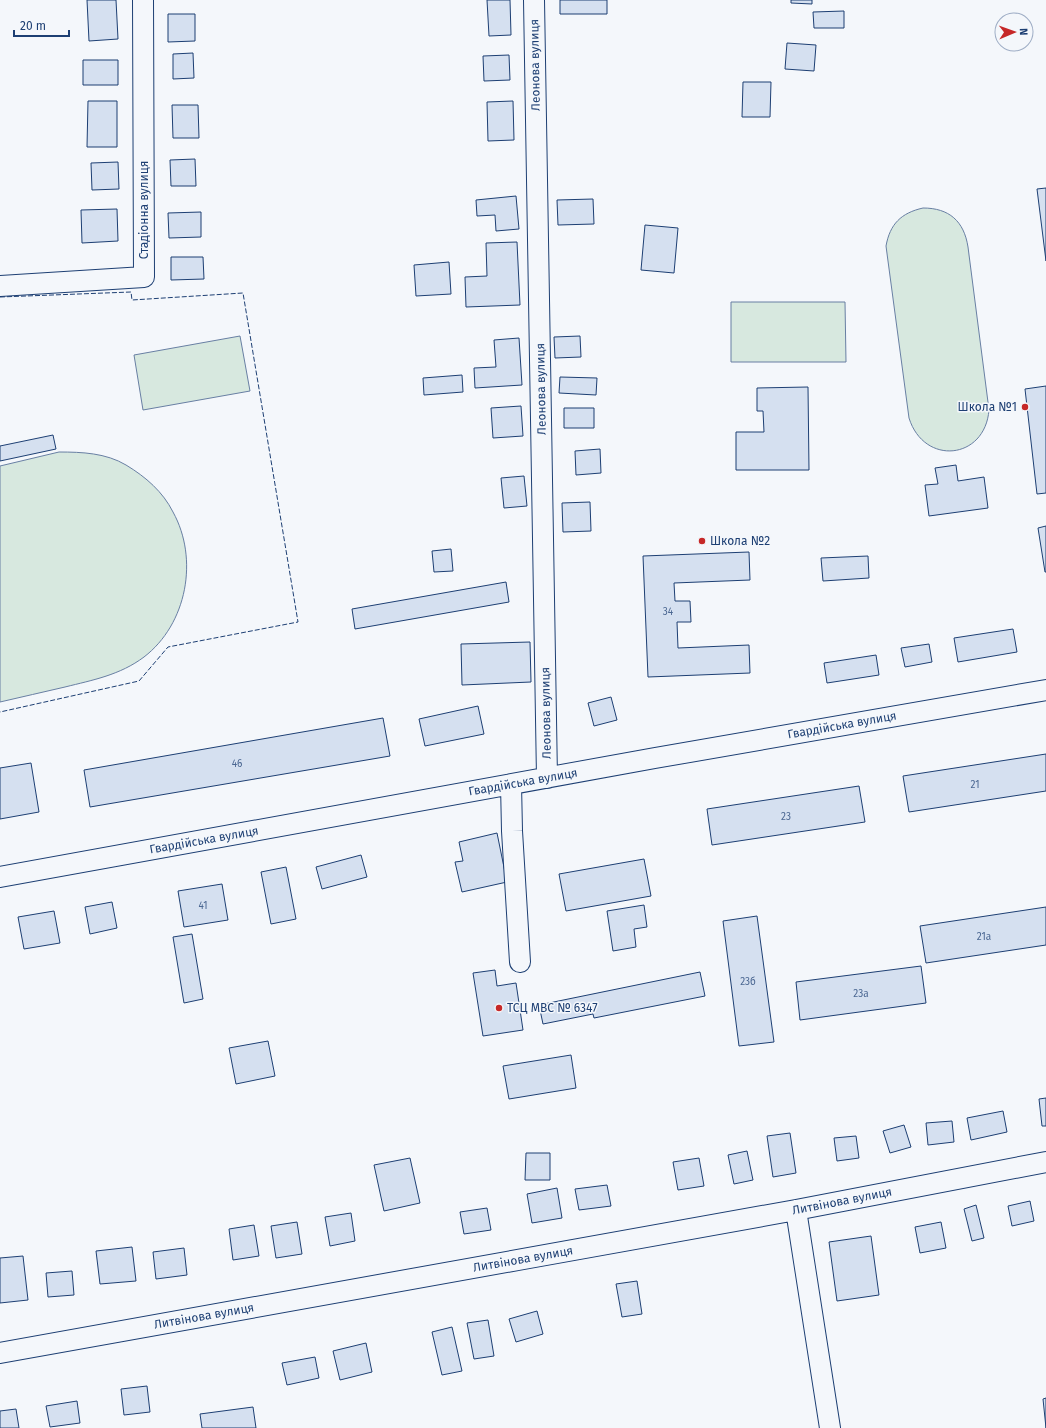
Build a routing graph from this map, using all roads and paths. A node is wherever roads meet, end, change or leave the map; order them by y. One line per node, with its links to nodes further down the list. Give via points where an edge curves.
1 (143, 0): 3 (street, Стадіонна вулиця, via 144,277)
2 (534, 0): 5 (street, Леонова вулиця)
3 (0, 286)
4 (1046, 690): 5 (street, Гвардійська вулиця)
5 (547, 778): 6 (street, Гвардійська вулиця)
6 (511, 784): 7 (street, Гвардійська вулиця); 8 (street)
7 (0, 877)
8 (520, 962)
9 (1046, 1162): 10 (street, Литвінова вулиця)
10 (796, 1210): 11 (street, Литвінова вулиця); 12 (street)
11 (0, 1353)
12 (830, 1428)

